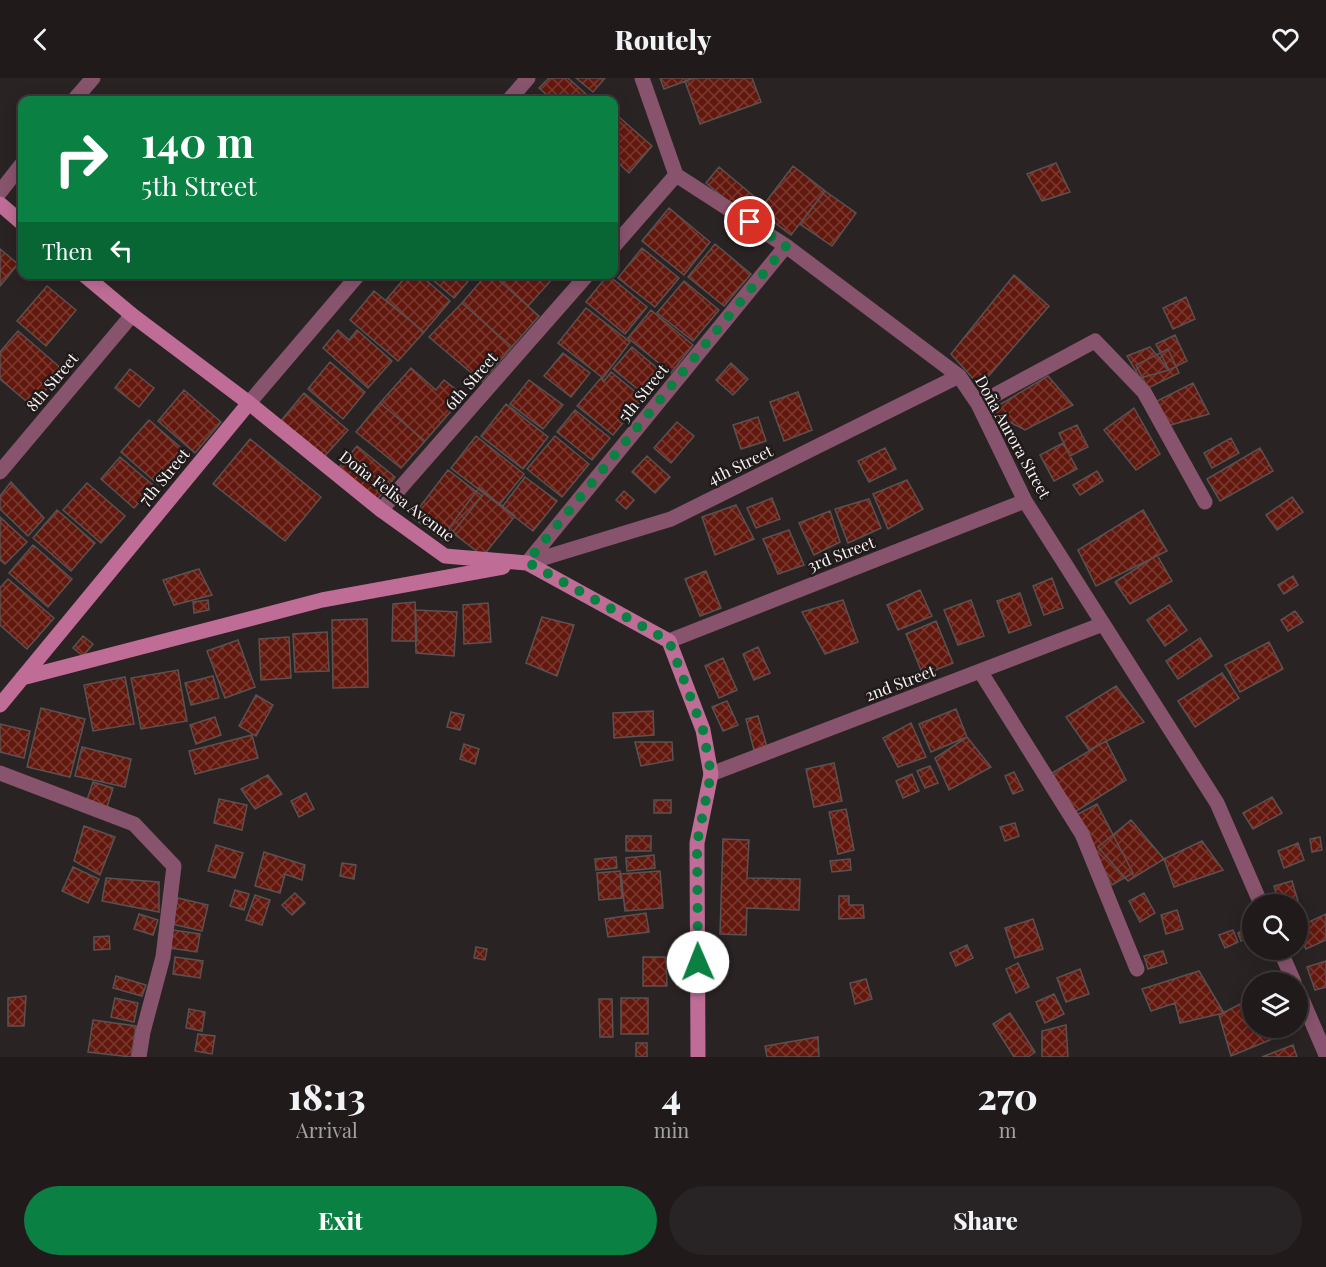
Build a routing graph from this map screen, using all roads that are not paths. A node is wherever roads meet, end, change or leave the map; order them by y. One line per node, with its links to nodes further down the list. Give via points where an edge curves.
1 (93, 78): 4 (street)
2 (528, 78): 5 (street)
3 (642, 78): 7 (street)
4 (77, 96)
5 (512, 96)
6 (18, 169): 8 (street)
7 (676, 175): 11 (street); 12 (street, Doña Aurora Street)
8 (0, 192)
9 (0, 204): 10 (street)
10 (18, 220)
11 (618, 241)
12 (786, 246): 17 (street, Doña Aurora Street); 24 (street, 5th Street)
13 (89, 279): 16 (street, Doña Felisa Avenue)
14 (355, 279): 18 (street, 7th Street)
15 (584, 279): 23 (street, 6th Street)
16 (132, 315): 18 (street, Doña Felisa Avenue); 20 (street, 8th Street)
17 (959, 376): 19 (street, Doña Aurora Street); 24 (street, 4th Street, via 671,519)
18 (249, 403): 23 (street, Doña Felisa Avenue); 28 (street, 7th Street)
19 (978, 404): 21 (street, Doña Aurora Street); 22 (street, via 1095,341 1144,392)
20 (0, 472)
21 (1025, 501): 25 (street, Doña Aurora Street); 26 (street, 3rd Street)
22 (1205, 502)
23 (381, 510): 24 (street, Doña Felisa Avenue, via 445,556)
24 (527, 562): 26 (street, Doña Felisa Avenue); 28 (street, via 322,600)
25 (1103, 624): 27 (street, 2nd Street); 32 (street, Doña Aurora Street, via 1217,803)
26 (669, 641): 31 (street, via 703,730)
27 (980, 671): 31 (street, 2nd Street); 33 (street, via 1082,834)
28 (22, 678): 29 (street, 7th Street)
29 (0, 705)
30 (0, 773): 36 (street, via 134,824 174,866 162,957)
31 (711, 774): 37 (street, via 697,843)
32 (1257, 894)
33 (1137, 969)
34 (1308, 1013): 35 (street)
35 (1326, 1055)
36 (139, 1057)
37 (698, 1057)

